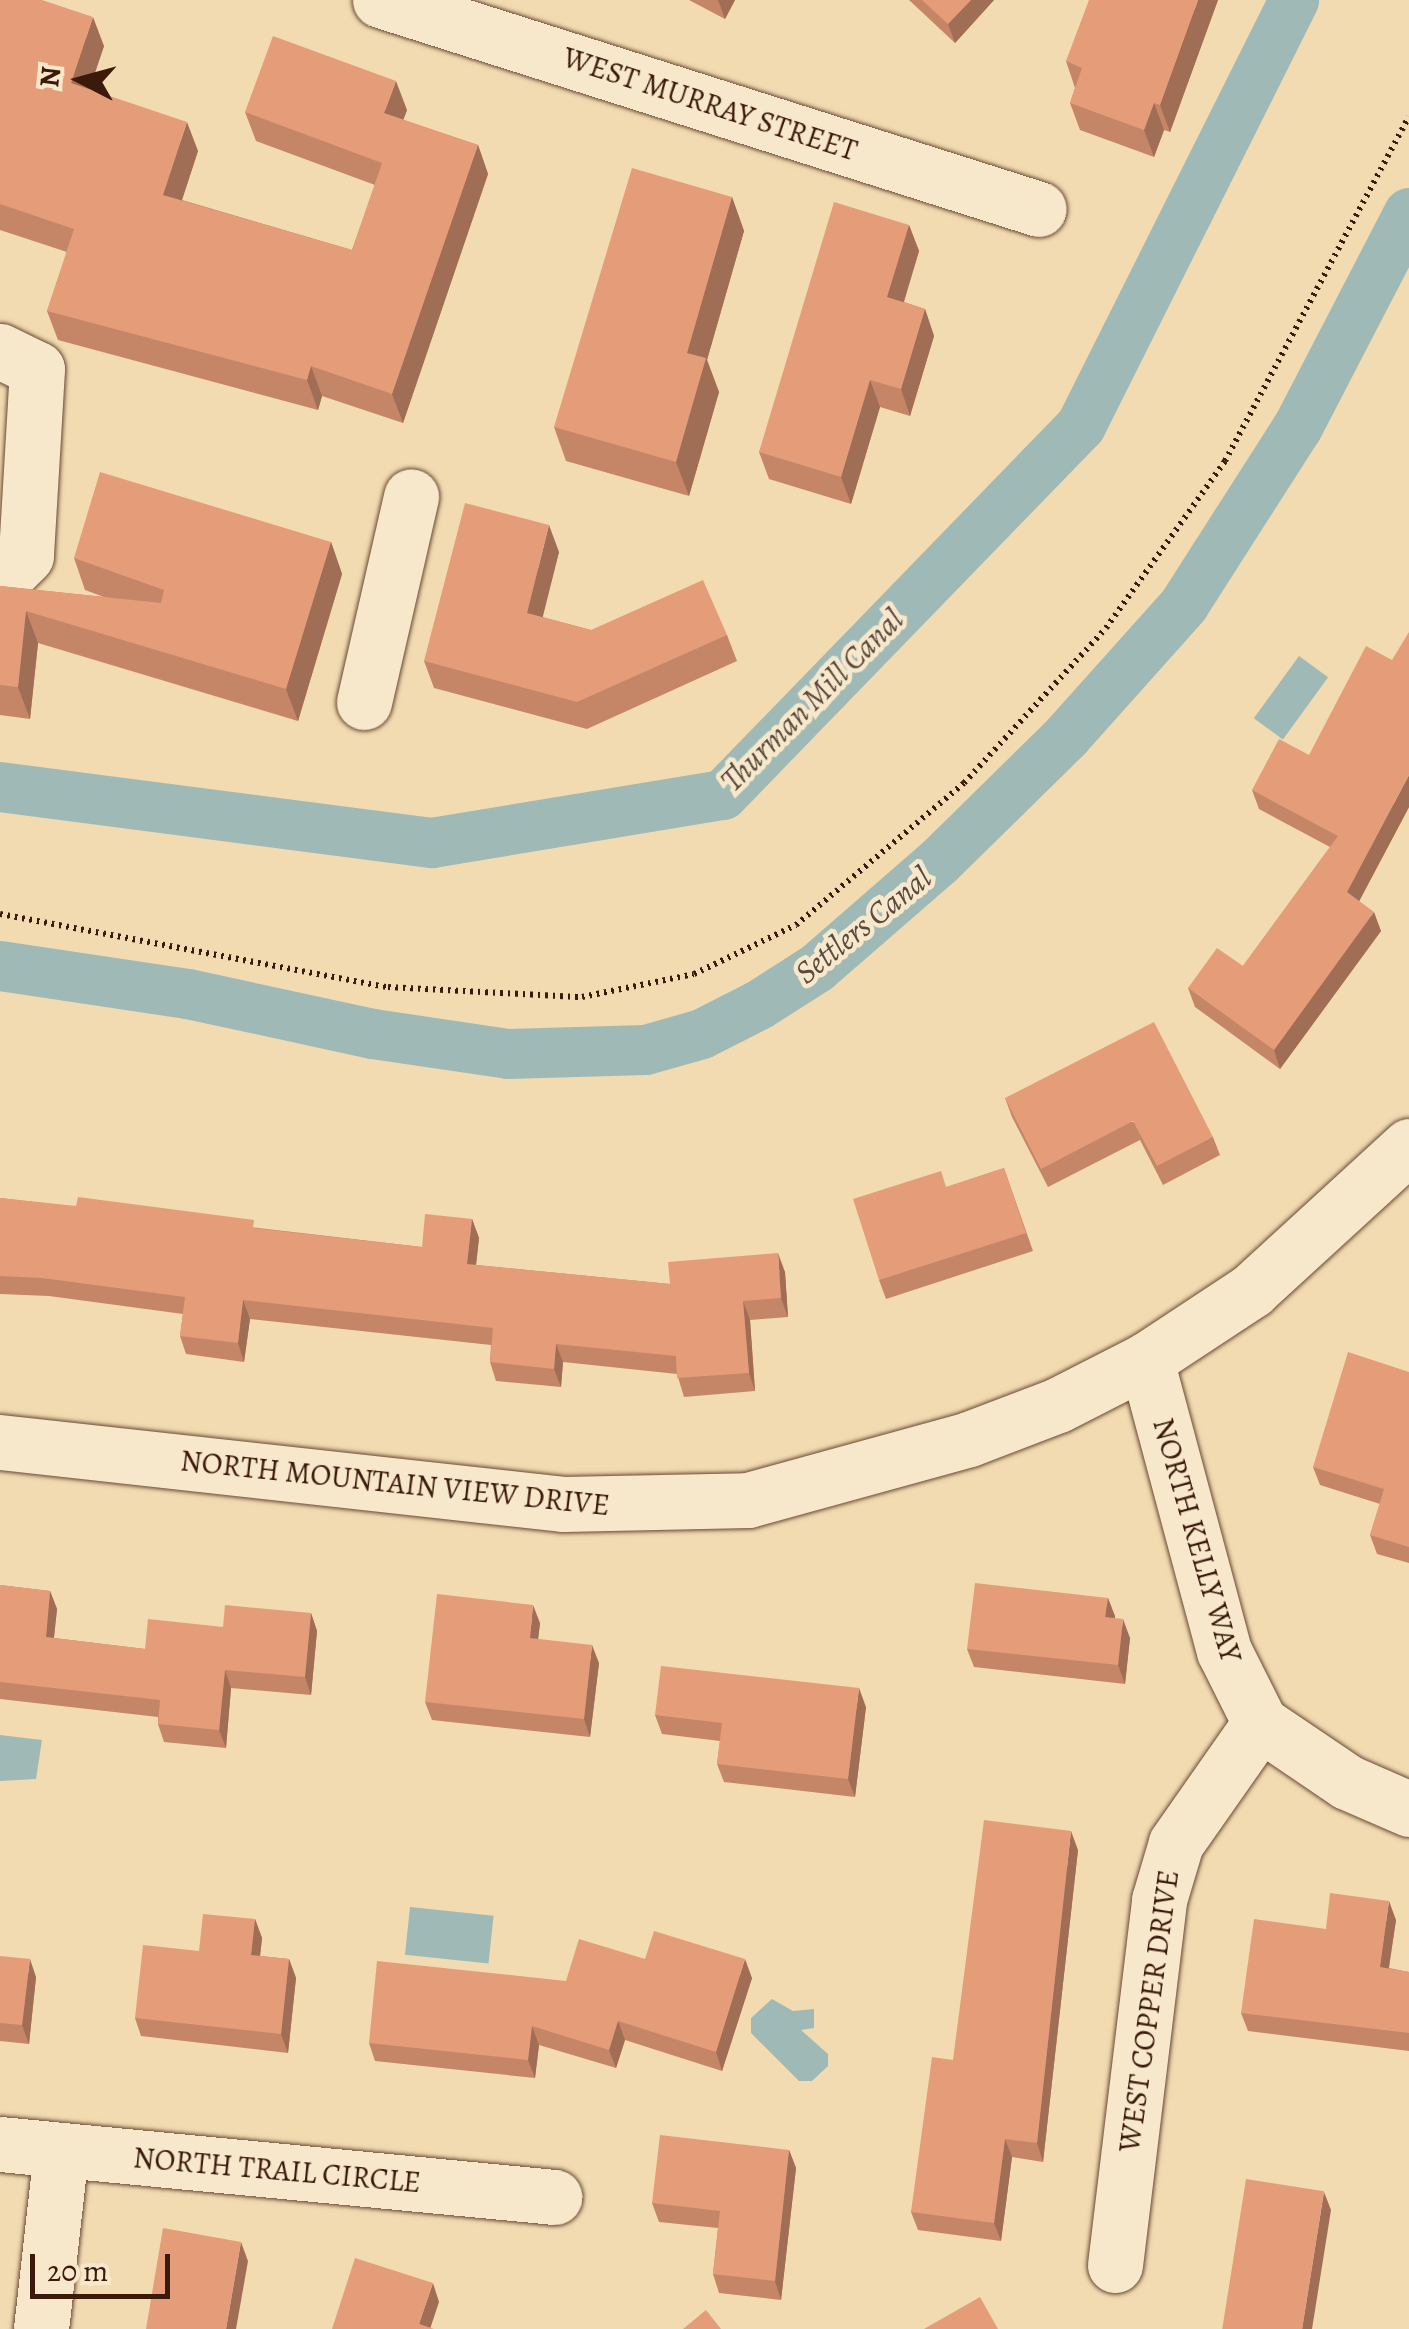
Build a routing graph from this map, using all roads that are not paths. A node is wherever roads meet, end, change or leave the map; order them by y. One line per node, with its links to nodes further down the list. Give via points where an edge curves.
1 (380, 0): 2 (street, WEST MURRAY STREET)
2 (1040, 209)
3 (18, 360): 5 (street, via 26,556)
4 (411, 496): 6 (street)
5 (0, 582)
6 (364, 702)
7 (1409, 1146): 8 (street, NORTH MOUNTAIN VIEW DRIVE, via 1252,1290)
8 (1146, 1360): 9 (street, NORTH MOUNTAIN VIEW DRIVE, via 1058,1405 969,1439 748,1500 563,1504); 10 (street, NORTH KELLY WAY, via 1224,1651)
9 (0, 1442)
10 (1260, 1723): 11 (street, NORTH KELLY WAY, via 1346,1782); 15 (street, WEST COPPER DRIVE, via 1176,1843 1160,1900)
11 (1409, 1808)
12 (0, 2144): 13 (street, NORTH TRAIL CIRCLE)
13 (61, 2150): 14 (street, NORTH TRAIL CIRCLE); 16 (street)
14 (554, 2197)
15 (1115, 2266)
16 (41, 2329)

